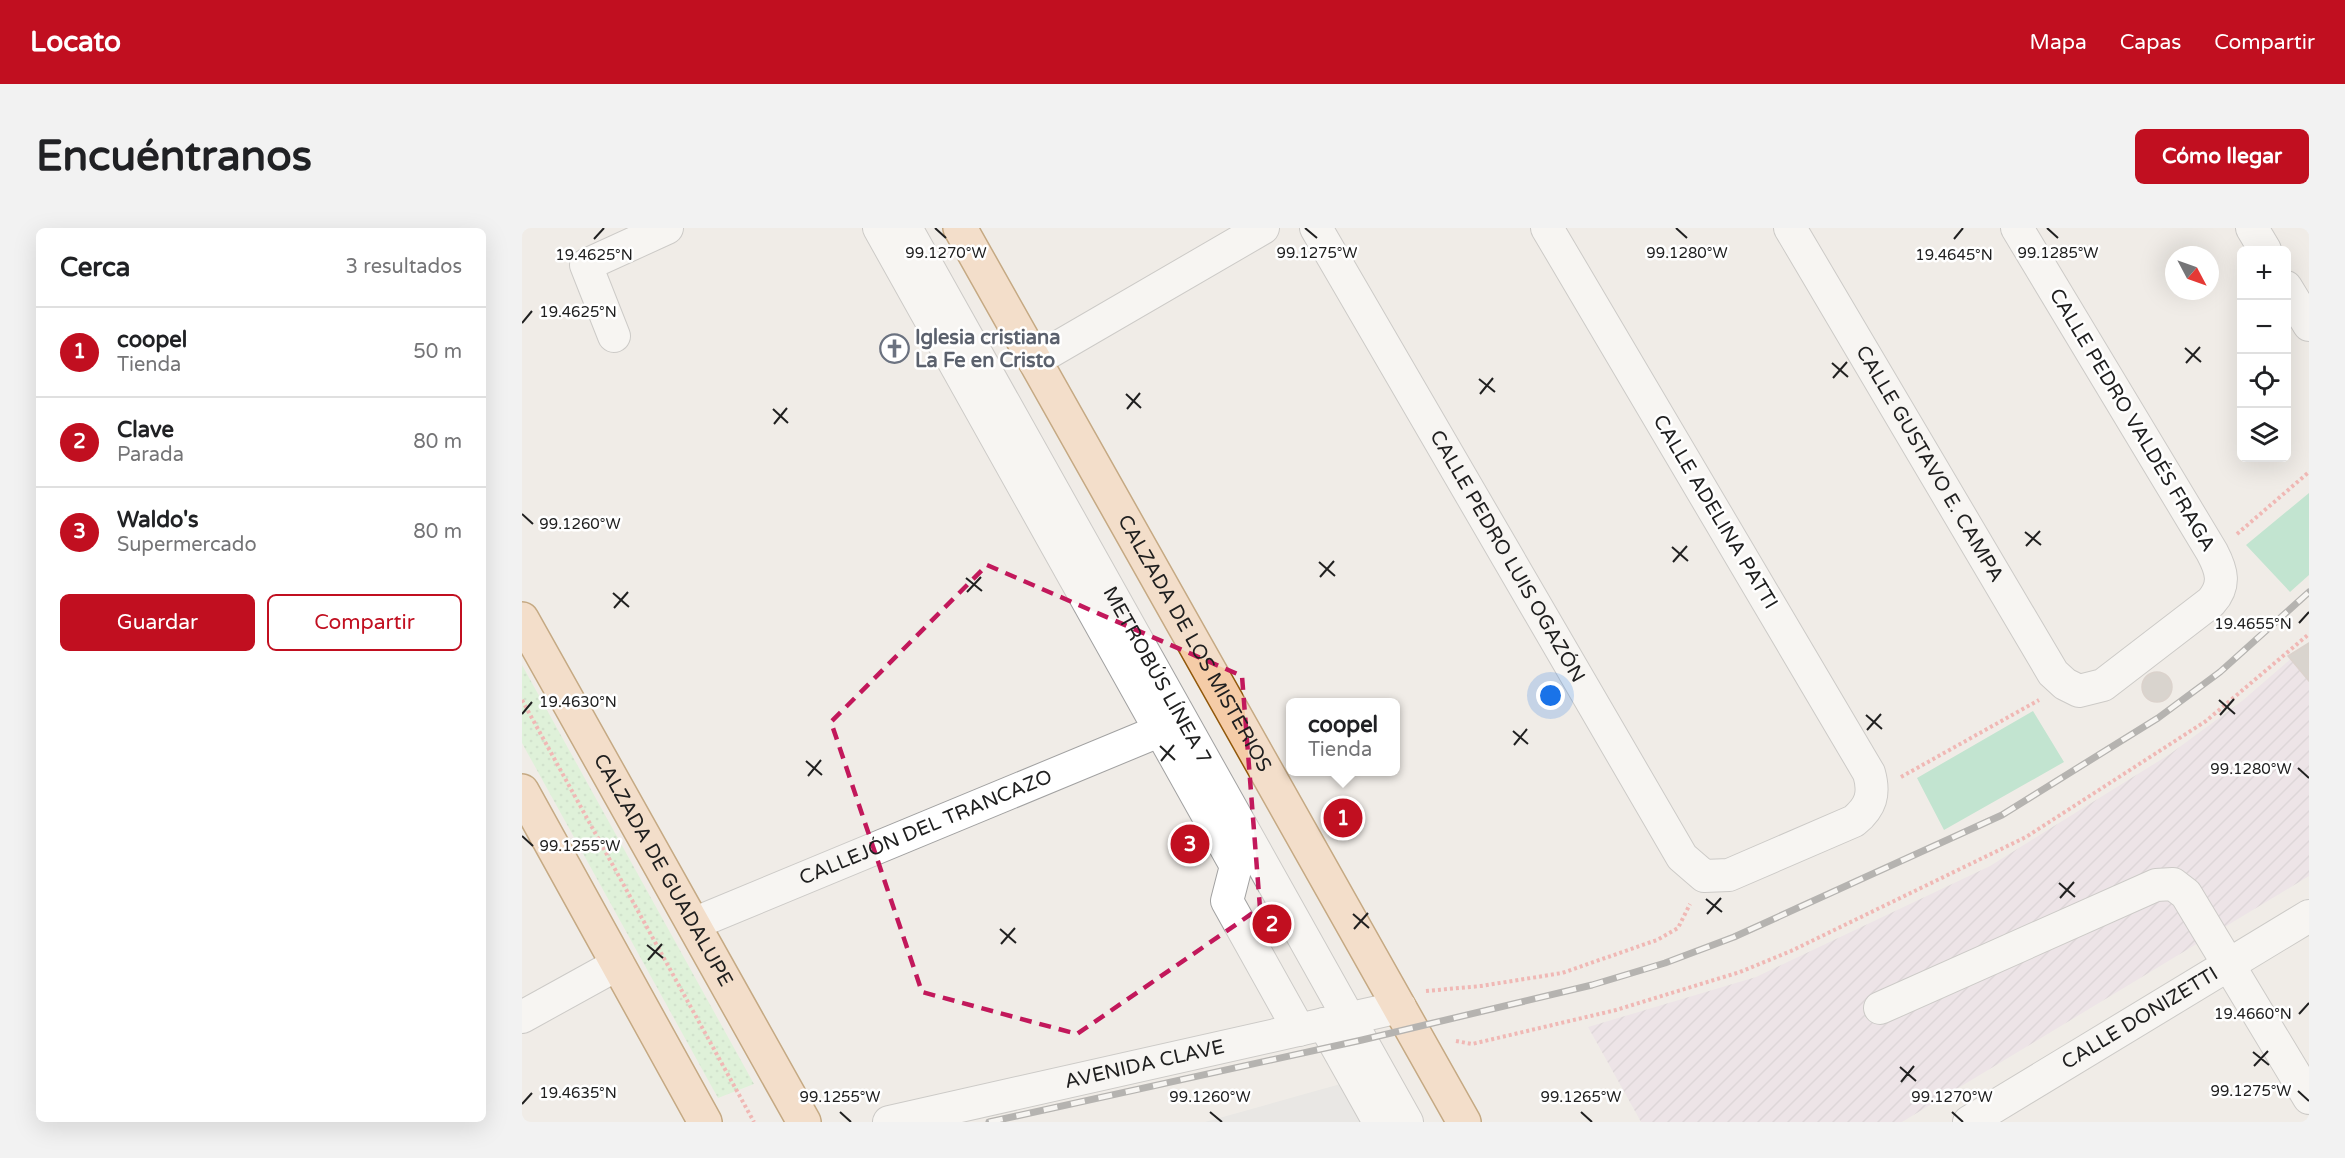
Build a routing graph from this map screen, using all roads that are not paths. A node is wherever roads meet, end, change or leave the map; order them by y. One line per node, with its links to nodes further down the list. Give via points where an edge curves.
1 (667, 228): 14 (street, via 586,265)
2 (879, 228): 18 (street)
3 (906, 228): 28 (street, METROBÚS LÍNEA 7)
4 (960, 228): 15 (main road, CALZADA DE LOS MISTERIOS)
5 (1263, 228): 15 (street)
6 (1316, 228): 20 (street, CALLE PEDRO LUIS OGAZÓN, via 1682,857 1704,876 1729,875 1854,821 1865,812)
7 (1547, 228): 20 (street, CALLE ADELINA PATTI, via 1869,773)
8 (1790, 228): 16 (street, CALLE GUSTAVO E. CAMPA, via 2053,673 2072,688 2103,685 2211,602)
9 (2017, 228): 16 (street, CALLE PEDRO VALDÉS FRAGA, via 2212,552)
10 (2252, 228): 11 (street)
11 (2263, 246)
12 (2291, 295): 13 (street)
13 (2309, 325)
14 (614, 336)
15 (1034, 361): 25 (main road, CALZADA DE LOS MISTERIOS)
16 (2223, 583)
17 (522, 620): 22 (main road, CALZADA DE GUADALUPE)
18 (1159, 731): 22 (street, CALLEJÓN DEL TRANCAZO); 28 (street, via 1236,866 1227,901)
19 (522, 791): 24 (main road)
20 (1872, 797)
21 (2309, 916): 23 (street, CALLE DONIZETTI)
22 (693, 924): 31 (main road, CALZADA DE GUADALUPE)
23 (2229, 963): 26 (street, via 2186,894 2164,883); 29 (street); 36 (street, CALLE DONIZETTI)
24 (618, 964): 27 (street); 30 (main road)
25 (1396, 1001): 28 (street, AVENIDA CLAVE); 35 (main road, CALZADA DE LOS MISTERIOS)
26 (1880, 1008)
27 (522, 1017)
28 (1324, 1024): 32 (street, AVENIDA CLAVE); 33 (street); 34 (street, METROBÚS LÍNEA 7)
29 (2309, 1098)
30 (705, 1122)
31 (804, 1122)
32 (889, 1122)
33 (1379, 1122)
34 (1407, 1122)
35 (1464, 1122)
36 (1969, 1122)

